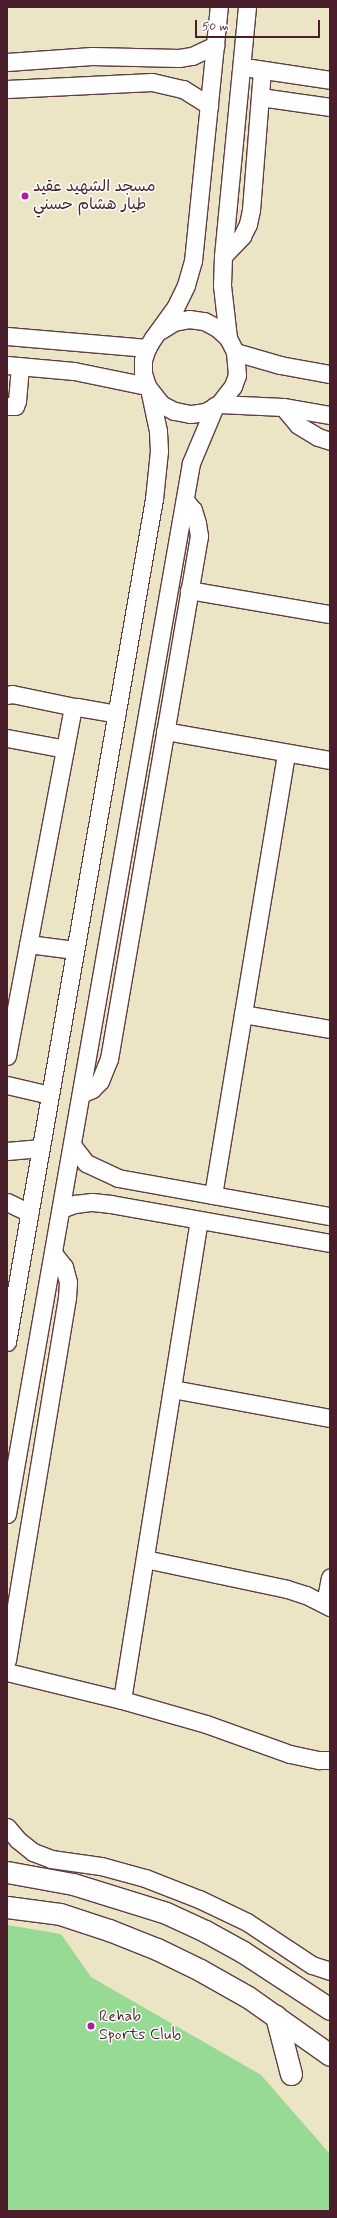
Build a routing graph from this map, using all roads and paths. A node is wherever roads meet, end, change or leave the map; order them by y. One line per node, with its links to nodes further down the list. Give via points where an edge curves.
1 (219, 7): 3 (street)
2 (247, 7): 5 (street)
3 (216, 45): 4 (street, via 192,56 179,58 98,56); 10 (street)
4 (7, 62)
5 (242, 67): 6 (street); 12 (street)
6 (262, 70): 7 (street); 9 (street)
7 (330, 80)
8 (7, 88): 10 (street, via 152,82 183,89)
9 (260, 97): 11 (street); 12 (street, via 248,224 242,236)
10 (209, 105): 13 (street, via 193,260 185,288)
11 (330, 107)
12 (223, 256): 15 (street, via 222,284)
13 (161, 330): 15 (street, via 174,322 189,319 204,321 217,328); 16 (street)
14 (7, 336): 16 (street)
15 (232, 345): 18 (street, via 280,365); 20 (street, via 237,375 230,391)
16 (147, 348): 19 (street, via 143,360 143,374)
17 (13, 365): 19 (street, via 74,371); 21 (street, via 17,401 15,406)
18 (330, 374)
19 (148, 389): 20 (street, via 160,404 174,412 205,412); 30 (street, via 158,431 158,471)
20 (217, 405): 22 (street); 25 (street, via 191,462)
21 (7, 406)
22 (283, 407): 23 (street); 24 (street, via 298,424 318,437)
23 (330, 415)
24 (330, 441)
25 (185, 500): 26 (street, via 195,516 199,536); 42 (street)
26 (190, 590): 27 (street); 31 (street)
27 (330, 614)
28 (7, 696): 29 (street, via 12,694)
29 (75, 707): 30 (street); 33 (street)
30 (116, 714): 37 (street)
31 (165, 731): 34 (street); 42 (street, via 109,1059 100,1081 92,1089)
32 (7, 738): 33 (street)
33 (65, 749): 36 (street)
34 (286, 753): 35 (street); 38 (street)
35 (330, 760)
36 (28, 944): 37 (street); 40 (street)
37 (75, 950): 43 (street)
38 (243, 1014): 39 (street); 47 (street)
39 (330, 1029)
40 (7, 1056)
41 (7, 1085): 43 (street)
42 (80, 1094): 44 (street)
43 (50, 1095): 45 (street)
44 (72, 1145): 47 (street, via 86,1163 118,1178); 49 (street)
45 (41, 1148): 46 (street); 50 (street)
46 (7, 1151)
47 (213, 1195): 51 (street)
48 (7, 1202): 50 (street)
49 (61, 1209): 52 (street, via 92,1202); 54 (street)
50 (30, 1213): 55 (street)
51 (330, 1216)
52 (199, 1220): 53 (street); 56 (street)
53 (330, 1243)
54 (54, 1253): 58 (street); 62 (street, via 64,1267 68,1282 67,1297)
55 (7, 1342)
56 (172, 1389): 57 (street); 59 (street)
57 (330, 1418)
58 (7, 1514)
59 (145, 1559): 61 (street, via 287,1589); 64 (street)
60 (330, 1577): 61 (street)
61 (327, 1605)
62 (7, 1660)
63 (7, 1672): 64 (street)
64 (122, 1700): 65 (street, via 206,1724 290,1754)
65 (330, 1760)
66 (7, 1827): 69 (street, via 33,1852 51,1859 101,1866 145,1878 199,1898 247,1922 312,1965)
67 (8, 1872): 70 (street, via 73,1884 166,1914 205,1931 243,1952)
68 (7, 1907): 71 (street, via 60,1914 123,1935 200,1970)
69 (330, 1971)
70 (330, 2009)
71 (276, 2016): 72 (street); 73 (street)
72 (330, 2055)
73 (291, 2074)

